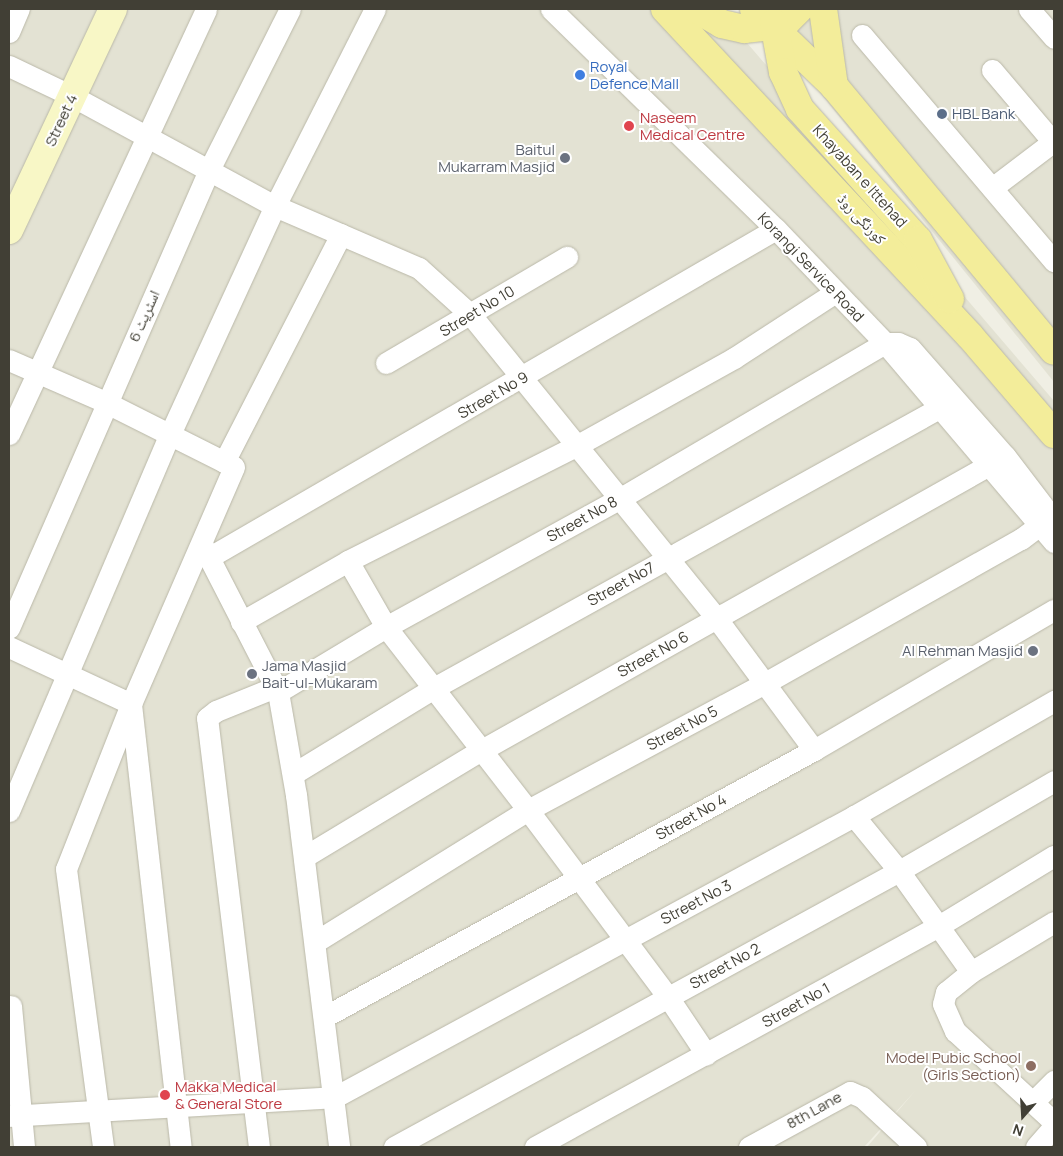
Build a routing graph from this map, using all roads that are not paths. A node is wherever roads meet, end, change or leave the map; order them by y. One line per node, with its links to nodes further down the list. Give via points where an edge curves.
1 (19, 9): 14 (street)
2 (114, 9): 20 (street, Street 4)
3 (206, 9): 21 (street)
4 (290, 9): 23 (street, اسٹریٹ 6)
5 (375, 9): 25 (street)
6 (551, 9): 27 (street, Korangi Service Road)
7 (665, 9): 33 (main road, کورنگی روڈ)
8 (696, 9): 13 (main road, via 732,27)
9 (754, 9): 13 (main road)
10 (799, 9): 13 (main road, via 787,20)
11 (823, 9): 19 (main road)
12 (1029, 9): 16 (street)
13 (774, 18): 19 (main road); 33 (main road, Khayaban e Ittehad, via 783,72 800,108 918,240)
14 (9, 32)
15 (862, 35): 24 (street)
16 (1054, 38)
17 (9, 66): 20 (street)
18 (992, 70): 22 (street)
19 (834, 86): 35 (main road)
20 (72, 96): 21 (street); 26 (street, Street 4)
21 (145, 135): 23 (street); 38 (street)
22 (1054, 142): 24 (street)
23 (209, 170): 25 (street); 40 (street, اسٹریٹ 6)
24 (992, 188): 30 (street)
25 (275, 206): 28 (street); 43 (street)
26 (9, 230)
27 (776, 230): 31 (street, Korangi Service Road); 39 (street, Street No 9)
28 (341, 234): 32 (street, via 419,268); 47 (street)
29 (567, 257): 32 (street, Street No 10)
30 (1054, 261)
31 (834, 293): 34 (street, Korangi Service Road); 45 (street, via 734,358)
32 (471, 315): 37 (street, Street No 10); 39 (street)
33 (970, 336): 44 (main road, کورنگی روڈ)
34 (884, 343): 41 (street, Korangi Service Road); 48 (street, Street No 8)
35 (1054, 351)
36 (9, 360): 38 (street)
37 (386, 363)
38 (37, 374): 40 (street); 42 (street)
39 (522, 378): 45 (street); 51 (street, Street No 9)
40 (105, 402): 43 (street); 58 (street, اسٹریٹ 6)
41 (946, 403): 46 (street, Korangi Service Road); 52 (street, Street No7)
42 (9, 434)
43 (170, 434): 47 (street); 60 (street)
44 (1054, 434)
45 (576, 446): 48 (street); 53 (street)
46 (996, 459): 49 (street, Korangi Service Road); 55 (street, Street No 6)
47 (224, 462): 51 (street, via 234,467)
48 (619, 499): 52 (street); 57 (street, Street No 8)
49 (1049, 520): 50 (street); 61 (street, Street No 5)
50 (1054, 542)
51 (205, 550): 56 (street); 65 (street)
52 (668, 558): 55 (street); 62 (street, Street No7)
53 (348, 561): 56 (street); 57 (street)
54 (1054, 610): 66 (street, Street No 4)
55 (717, 619): 61 (street); 67 (street, Street No 6)
56 (241, 622): 63 (street)
57 (386, 627): 62 (street); 63 (street, Street No 8)
58 (9, 628)
59 (9, 647): 60 (street)
60 (66, 674): 65 (street); 71 (street)
61 (765, 684): 66 (street); 70 (street, Street No 5)
62 (432, 689): 67 (street); 68 (street, Street No7)
63 (277, 690): 68 (street); 88 (street, Street No 8, via 216,711 207,718)
64 (1054, 701): 72 (street, Street No 3)
65 (130, 704): 90 (street); 91 (street, via 66,869)
66 (814, 750): 76 (street, Street No 4)
67 (480, 751): 70 (street); 74 (street, Street No 6)
68 (293, 774): 74 (street)
69 (1054, 781): 75 (street, Street No 2)
70 (528, 810): 76 (street); 80 (street, Street No 5)
71 (9, 811)
72 (854, 816): 75 (street); 79 (street, Street No 3)
73 (1054, 856): 78 (street, Street No 1)
74 (304, 858): 80 (street)
75 (899, 871): 78 (street); 82 (street, Street No 2)
76 (579, 878): 79 (street); 84 (street, Street No 4)
77 (1054, 922): 81 (street)
78 (937, 927): 81 (street); 85 (street, Street No 1)
79 (625, 940): 82 (street); 87 (street, Street No 3)
80 (315, 942): 84 (street)
81 (971, 972): 89 (street, via 946,992 943,1004 948,1018 955,1031)
82 (668, 997): 85 (street); 101 (street, Street No 2)
83 (11, 1006): 92 (street)
84 (324, 1018): 87 (street)
85 (706, 1054): 102 (street, Street No 1)
86 (1054, 1081): 89 (street)
87 (334, 1097): 88 (street); 100 (street)
88 (254, 1102): 90 (street); 99 (street)
89 (1034, 1102): 93 (street)
90 (176, 1106): 91 (street); 98 (street)
91 (99, 1110): 92 (street); 97 (street)
92 (15, 1115): 96 (street)
93 (1054, 1122)
94 (1054, 1126): 105 (street)
95 (893, 1141): 103 (street, 8th Lane, via 855,1093 846,1092); 104 (street)
96 (24, 1147)
97 (103, 1147)
98 (181, 1147)
99 (258, 1147)
100 (339, 1147)
101 (394, 1147)
102 (535, 1147)
103 (749, 1147)
104 (916, 1147)
105 (1036, 1147)

